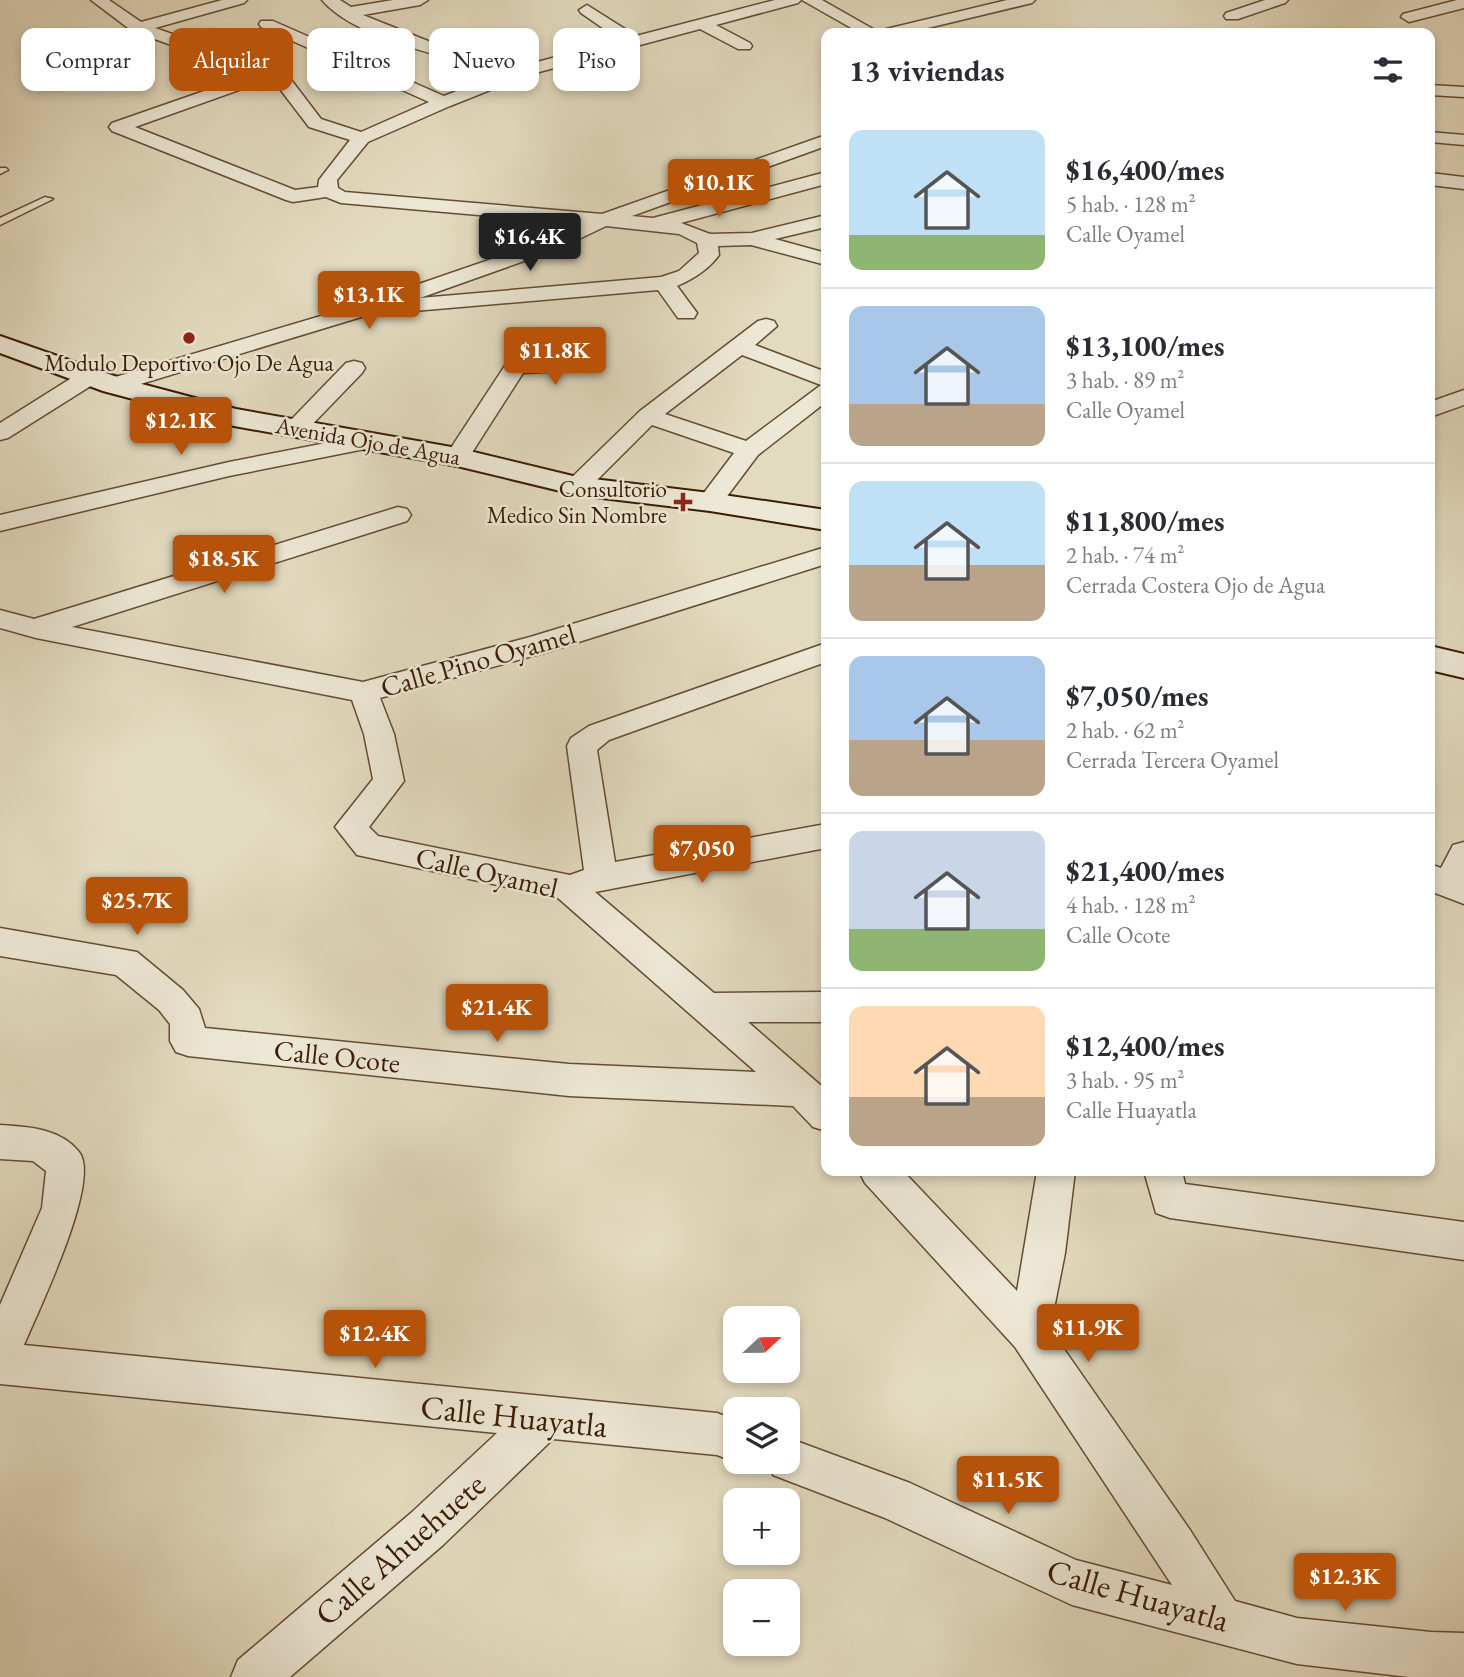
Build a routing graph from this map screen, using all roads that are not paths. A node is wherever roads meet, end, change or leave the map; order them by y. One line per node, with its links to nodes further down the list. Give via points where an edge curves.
1 (99, 0): 18 (street)
2 (239, 0): 18 (street)
3 (330, 0): 11 (street)
4 (793, 0): 17 (street)
5 (1027, 0): 21 (street)
6 (1280, 0): 12 (street)
7 (414, 1): 11 (street)
8 (820, 1): 15 (street)
9 (1464, 3): 14 (street)
10 (587, 10): 19 (street)
11 (345, 13): 23 (street)
12 (1231, 16)
13 (877, 17): 15 (street)
14 (1409, 17)
15 (850, 23): 20 (street)
16 (267, 24): 30 (street)
17 (704, 25): 22 (street); 24 (street)
18 (138, 28)
19 (613, 28)
20 (861, 28)
21 (909, 28)
22 (640, 40)
23 (429, 46)
24 (744, 46)
25 (1435, 89): 29 (street)
26 (221, 91): 38 (street, via 118,127 293,196)
27 (291, 91): 32 (street, via 315,123)
28 (472, 91): 30 (street)
29 (1464, 92)
30 (444, 102): 32 (street)
31 (1435, 137): 33 (street)
32 (362, 138): 38 (street, via 328,180)
33 (1464, 140)
34 (821, 142): 40 (street)
35 (821, 179): 43 (street)
36 (1435, 180): 37 (street)
37 (1464, 183)
38 (328, 191): 40 (street, via 341,197)
39 (48, 199): 41 (lane)
40 (603, 220): 43 (street); 50 (street, via 551,245)
41 (0, 222)
42 (821, 222): 44 (street)
43 (652, 224): 45 (street, via 684,229)
44 (751, 239): 45 (street); 46 (street)
45 (707, 240): 49 (street, via 709,255 686,275)
46 (798, 250): 47 (street); 48 (street)
47 (821, 257)
48 (779, 260)
49 (664, 283): 50 (street); 51 (street)
50 (366, 310): 58 (street)
51 (686, 313)
52 (766, 326): 54 (street)
53 (0, 344): 58 (street, Avenida Ojo de Agua)
54 (739, 346): 57 (street); 62 (street)
55 (593, 364): 67 (street, via 516,366)
56 (354, 368): 63 (street)
57 (821, 378)
58 (101, 381): 63 (street, Avenida Ojo de Agua, via 234,417); 64 (street)
59 (821, 395): 66 (street)
60 (1464, 397): 61 (street)
61 (1435, 409)
62 (648, 416): 66 (street); 68 (street)
63 (296, 428): 65 (street, Avenida Ojo de Agua)
64 (0, 433)
65 (372, 441): 67 (street, Avenida Ojo de Agua); 72 (street)
66 (749, 450): 69 (street)
67 (457, 457): 68 (street, Avenida Ojo de Agua)
68 (578, 486): 69 (street, Avenida Ojo de Agua)
69 (710, 502): 71 (street, Avenida Ojo de Agua)
70 (398, 515): 75 (street)
71 (821, 519)
72 (0, 523)
73 (821, 557): 79 (street, Calle Pino Oyamel, via 537,645)
74 (0, 619): 75 (street, Calle Pino Oyamel)
75 (36, 629): 79 (street, Calle Pino Oyamel)
76 (821, 654): 82 (street, via 599,733 582,746)
77 (1435, 659): 78 (street)
78 (1464, 666)
79 (363, 692): 84 (street, Calle Oyamel, via 379,734 389,781 351,827 368,846)
80 (821, 837): 82 (street)
81 (1464, 854): 83 (street)
82 (601, 877): 84 (street)
83 (1448, 884)
84 (567, 887): 87 (street, Calle Oyamel)
85 (0, 942): 88 (street, Calle Ocote, via 125,962 187,1020 188,1041 569,1080)
86 (821, 1007): 87 (street)
87 (709, 1008): 88 (street, Calle Oyamel)
88 (802, 1090): 89 (street, Calle Oyamel)
89 (821, 1110)
90 (0, 1142): 96 (street, via 40,1145 66,1164 61,1208)
91 (883, 1176): 95 (street)
92 (1055, 1176): 95 (street)
93 (1164, 1176): 94 (street, via 1170,1200)
94 (1464, 1241)
95 (1029, 1333): 101 (street)
96 (0, 1354)
97 (0, 1363): 98 (street, Calle Huayatla)
98 (543, 1419): 99 (street, Calle Huayatla); 103 (street, Calle Ahuehuete, via 426,1529)
99 (723, 1436)
100 (800, 1464): 101 (street, Calle Huayatla, via 894,1499 1072,1582)
101 (1219, 1619): 102 (street, Calle Huayatla, via 1297,1641)
102 (1464, 1657)
103 (256, 1677)

